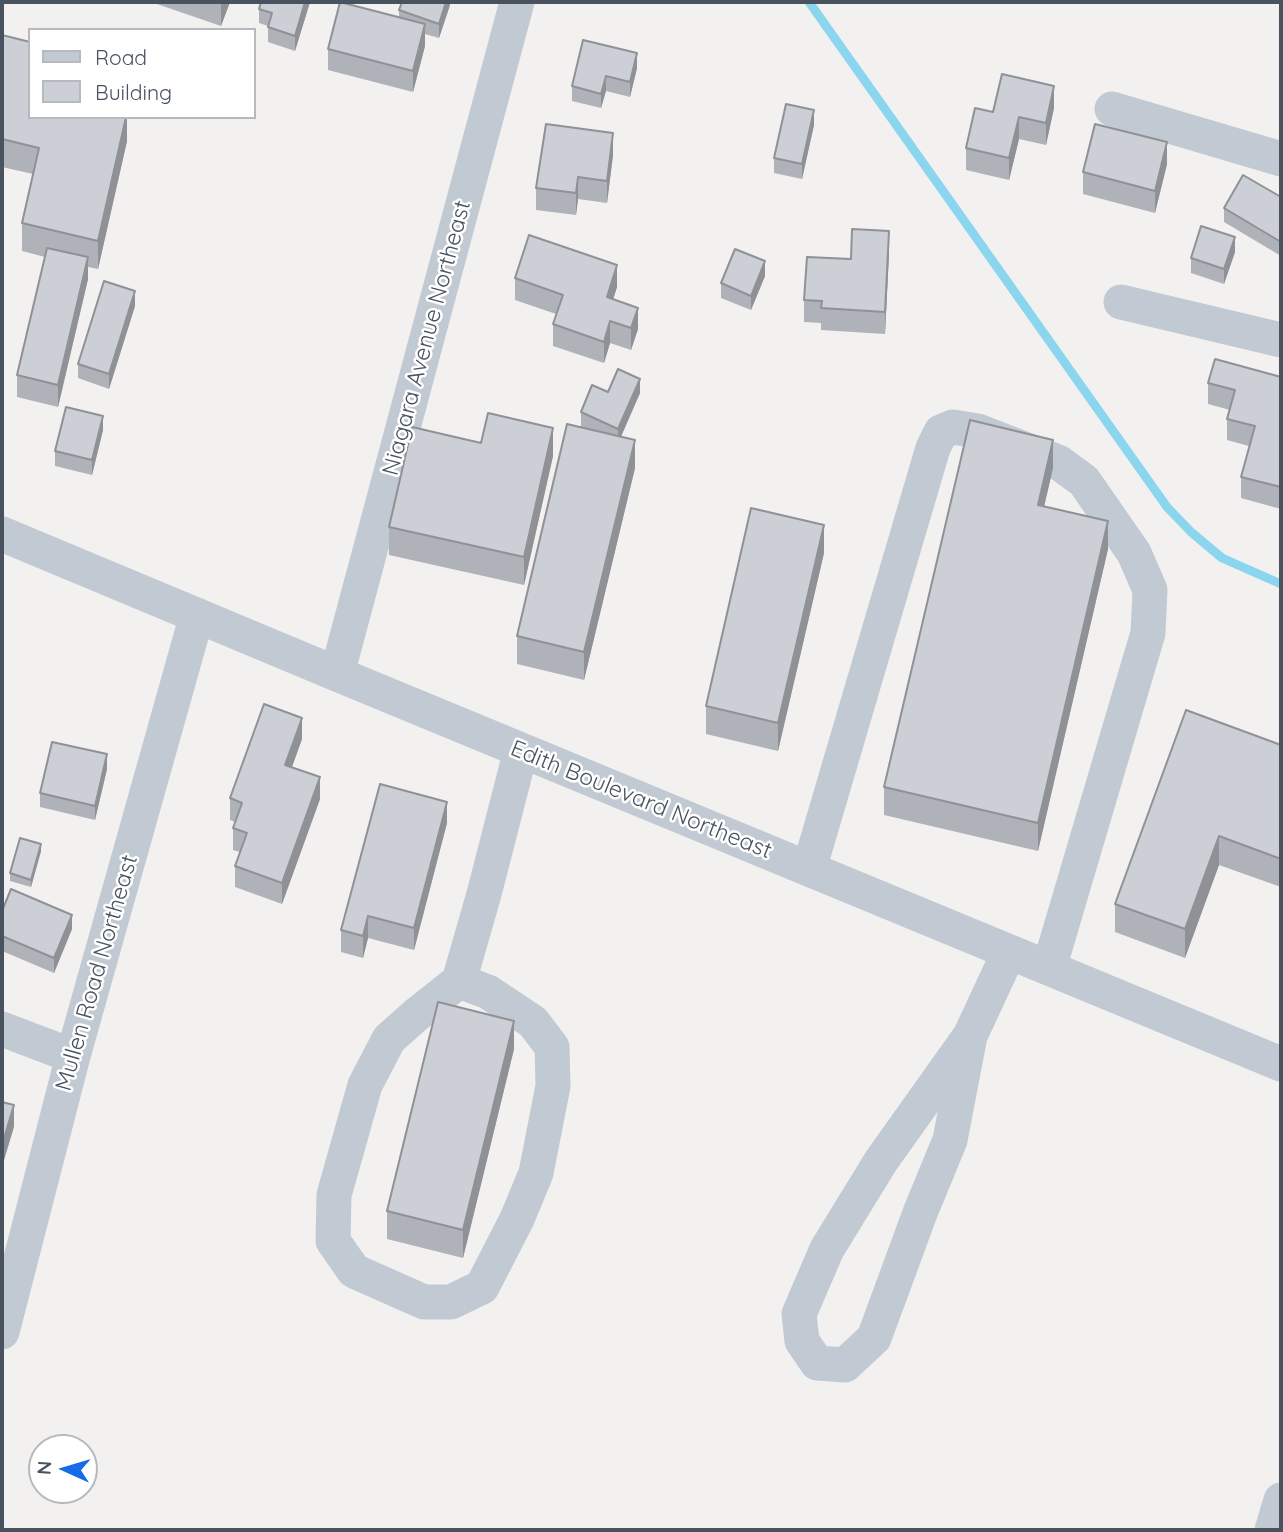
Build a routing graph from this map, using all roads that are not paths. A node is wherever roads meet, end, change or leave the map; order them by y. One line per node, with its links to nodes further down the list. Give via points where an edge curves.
1 (517, 2): 8 (street, Niagara Avenue Northeast)
2 (1112, 109): 3 (street)
3 (1281, 159)
4 (1121, 302): 5 (street)
5 (1281, 340)
6 (2, 534): 7 (street, Edith Boulevard Northeast)
7 (197, 615): 8 (street, Edith Boulevard Northeast); 16 (street, Mullen Road Northeast)
8 (337, 674): 9 (street, Edith Boulevard Northeast)
9 (522, 750): 10 (street, Edith Boulevard Northeast); 13 (street)
10 (809, 869): 11 (street, Edith Boulevard Northeast); 12 (street, via 941,432 953,428 978,431 1058,462 1084,481 1134,554 1150,590 1148,633)
11 (1009, 952): 12 (street, Edith Boulevard Northeast); 15 (street)
12 (1049, 968): 17 (street, Edith Boulevard Northeast)
13 (459, 981): 13 (street, via 389,1039 365,1085 334,1195 333,1241 354,1271 424,1301 451,1302 482,1287 536,1172 552,1086 552,1047 533,1022 488,992)
14 (2, 1029): 16 (street)
15 (970, 1036): 15 (street, via 881,1161 827,1249 799,1314 802,1341 817,1363 845,1365 874,1338 950,1140)
16 (73, 1056): 18 (street, Mullen Road Northeast)
17 (1281, 1064)
18 (2, 1332)
19 (1281, 1500): 20 (street)
20 (1272, 1530)

